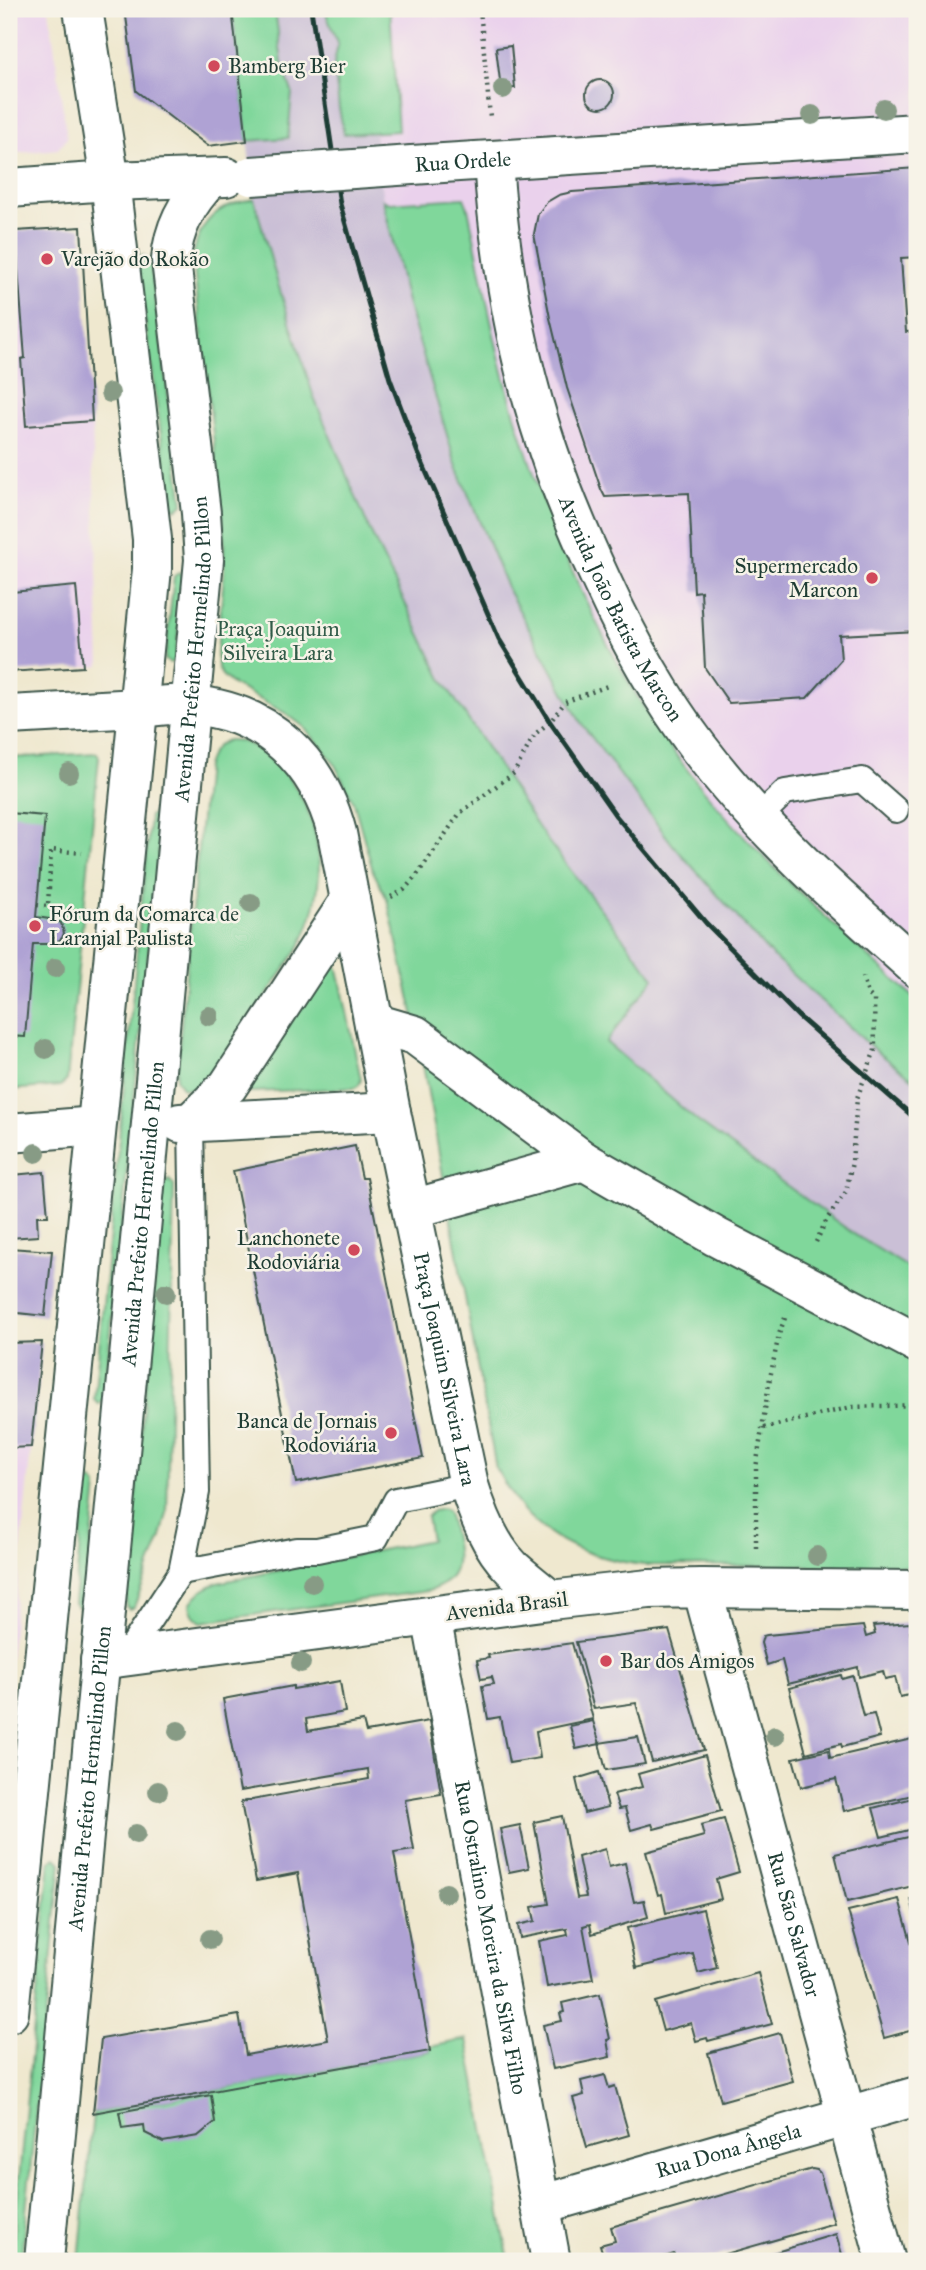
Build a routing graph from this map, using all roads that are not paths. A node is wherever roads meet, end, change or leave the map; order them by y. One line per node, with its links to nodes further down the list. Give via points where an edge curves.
1 (83, 9): 5 (street, Avenida Prefeito Hermelindo Pillon)
2 (917, 133): 3 (street, Rua Ordele)
3 (493, 160): 4 (street, Rua Ordele, bridge); 13 (street, Avenida João Batista Marcon, via 509,292 537,415 582,539 667,705)
4 (211, 178): 5 (street, Rua Ordele); 7 (street, Avenida Prefeito Hermelindo Pillon, via 175,231 171,260)
5 (110, 181): 6 (street, Rua Ordele); 8 (street, Avenida Prefeito Hermelindo Pillon)
6 (9, 188)
7 (204, 538): 8 (street); 9 (street, Avenida Prefeito Hermelindo Pillon)
8 (152, 539): 10 (street, Avenida Prefeito Hermelindo Pillon)
9 (191, 705): 10 (street, Praça Joaquim Silveira Lara); 14 (street, Praça Joaquim Silveira Lara, via 256,723 302,761 331,812); 19 (street, Avenida Prefeito Hermelindo Pillon)
10 (138, 708): 11 (street, Praça Joaquim Silveira Lara); 20 (street, Avenida Prefeito Hermelindo Pillon)
11 (9, 715)
12 (896, 810): 13 (lane, via 862,780 785,792)
13 (759, 817): 15 (street, Avenida João Batista Marcon)
14 (350, 900): 16 (street, Praça Joaquim Silveira Lara); 18 (street, via 228,1086)
15 (917, 968)
16 (374, 1023): 17 (street, Praça Joaquim Silveira Lara); 22 (street, via 415,1035)
17 (391, 1112): 18 (street); 23 (street, Praça Joaquim Silveira Lara)
18 (191, 1122): 19 (street); 28 (lane, via 197,1492)
19 (150, 1124): 26 (street, Avenida Prefeito Hermelindo Pillon)
20 (96, 1126): 21 (street); 25 (street, Avenida Prefeito Hermelindo Pillon)
21 (9, 1133)
22 (584, 1161): 23 (street); 24 (street)
23 (412, 1209): 27 (street, Praça Joaquim Silveira Lara)
24 (917, 1343)
25 (65, 1439): 26 (street); 33 (street, Avenida Prefeito Hermelindo Pillon)
26 (120, 1445): 34 (street, Avenida Prefeito Hermelindo Pillon)
27 (469, 1485): 28 (lane, via 396,1500 376,1538); 31 (street, Praça Joaquim Silveira Lara, via 492,1542 511,1566)
28 (181, 1572): 34 (lane)
29 (702, 1588): 30 (street, Avenida Brasil); 31 (street, Avenida Brasil); 40 (street, Rua São Salvador)
30 (917, 1590)
31 (550, 1600): 32 (street, Avenida Brasil)
32 (431, 1616): 34 (street, Avenida Brasil); 41 (street, Rua Ostralino Moreira da Silva Filho)
33 (44, 1655): 34 (street, Avenida Brasil); 35 (street, Avenida Prefeito Hermelindo Pillon)
34 (113, 1659): 36 (street, Avenida Prefeito Hermelindo Pillon)
35 (30, 1804): 36 (street); 37 (street, Avenida Prefeito Hermelindo Pillon)
36 (86, 1810): 42 (street, Avenida Prefeito Hermelindo Pillon)
37 (13, 1925): 38 (street, Avenida Prefeito Hermelindo Pillon)
38 (9, 2013)
39 (917, 2096): 40 (street, Rua Dona Ângela)
40 (848, 2116): 41 (street, Rua Dona Ângela); 44 (street, Rua São Salvador)
41 (540, 2205): 43 (street, Rua Ostralino Moreira da Silva Filho)
42 (44, 2261)
43 (551, 2261)
44 (886, 2261)

